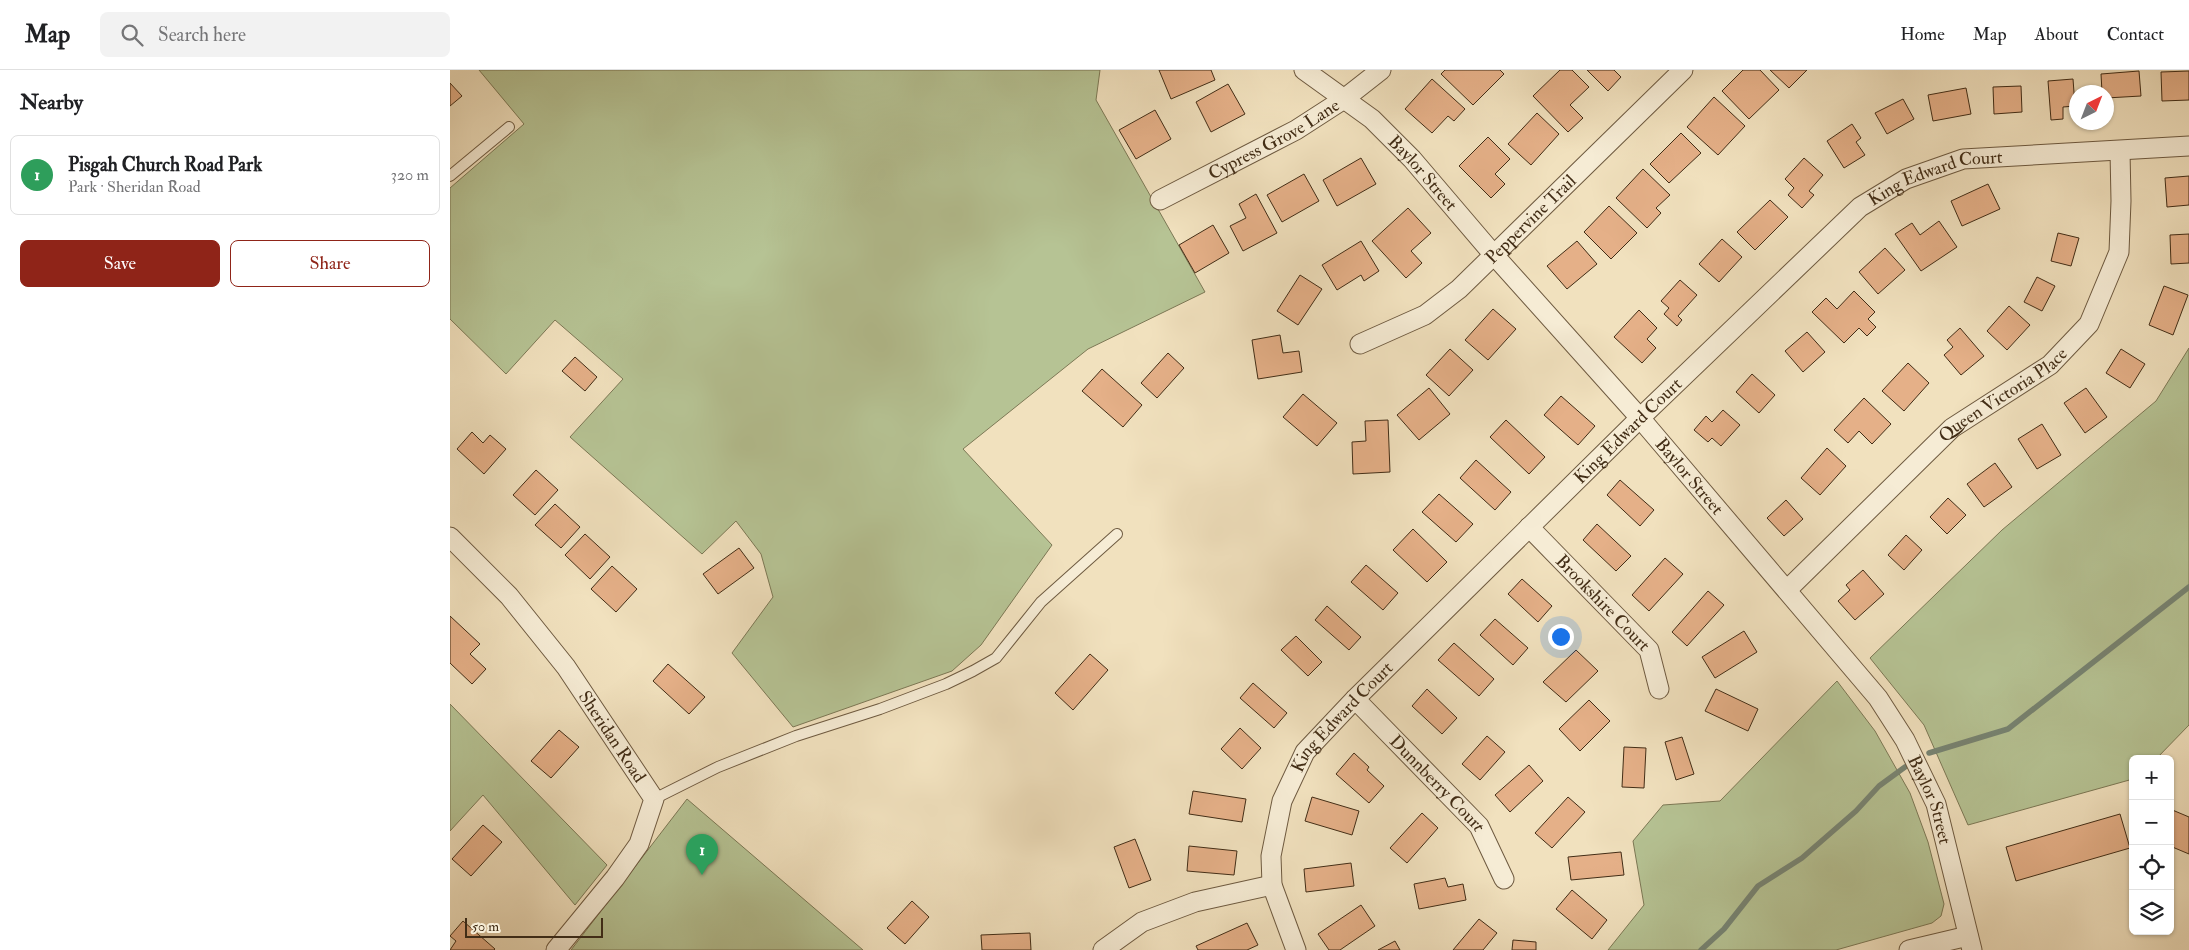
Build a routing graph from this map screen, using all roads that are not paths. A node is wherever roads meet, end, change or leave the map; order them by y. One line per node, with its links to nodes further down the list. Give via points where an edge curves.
1 (1304, 70): 4 (street, Baylor Street)
2 (1381, 70): 4 (street, Cypress Grove Lane)
3 (1684, 70): 10 (street, Peppervine Trail)
4 (1344, 99): 9 (street, Cypress Grove Lane, via 1296,130); 10 (street, Baylor Street, via 1372,119 1412,159)
5 (508, 127): 8 (lane)
6 (2189, 146): 7 (street, King Edward Court)
7 (2120, 150): 12 (street, King Edward Court, via 1963,159 1906,180 1860,207); 16 (street, Queen Victoria Place, via 2119,252 2089,324 2050,365 1952,428)
8 (450, 176)
9 (1160, 200)
10 (1493, 254): 11 (street, Peppervine Trail, via 1459,289 1425,315); 12 (street, Baylor Street)
11 (1360, 344)
12 (1640, 418): 13 (street, King Edward Court); 16 (street, Baylor Street)
13 (1529, 527): 17 (street, Brookshire Court, via 1649,650); 18 (street, King Edward Court)
14 (1118, 534): 19 (lane, via 1041,602 996,658 946,684 796,736 718,767)
15 (450, 537): 19 (street, Sheridan Road, via 509,596 566,667)
16 (1787, 590): 22 (street, Baylor Street, via 1878,698 1906,740 1936,804)
17 (1660, 689)
18 (1355, 699): 20 (street, Dunnberry Court, via 1479,826); 21 (street, King Edward Court, via 1305,752 1282,801 1270,856)
19 (654, 798): 23 (street, Sheridan Road, via 639,844)
20 (1504, 879)
21 (1272, 885): 24 (street, via 1196,902 1142,922); 25 (street, King Edward Court)
22 (1970, 943): 26 (street)
23 (556, 950)
24 (1103, 950)
25 (1296, 950)
26 (1909, 950)

